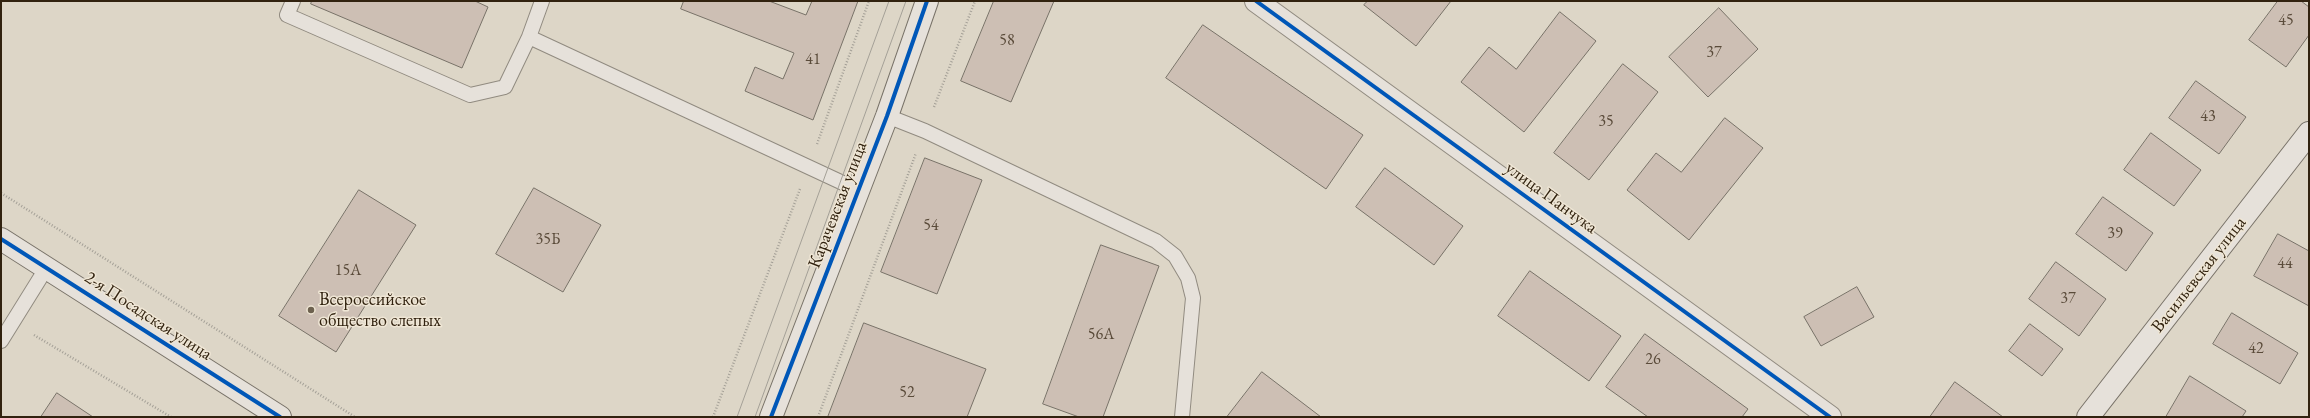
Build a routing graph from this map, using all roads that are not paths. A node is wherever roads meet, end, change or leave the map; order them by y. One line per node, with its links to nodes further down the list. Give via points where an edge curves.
1 (292, 1): 5 (lane, via 287,15 470,95 505,87)
2 (542, 1): 5 (lane)
3 (927, 1): 6 (street, Карачевская улица)
4 (1256, 1): 15 (street, улица Панчука)
5 (529, 37): 8 (lane)
6 (887, 116): 8 (street, Карачевская улица); 14 (lane, via 925,131 1156,241 1175,256 1188,278 1193,298)
7 (2309, 133): 16 (street, Васильевская улица)
8 (858, 190): 13 (street, Карачевская улица)
9 (1, 239): 10 (street, 2-я Посадская улица)
10 (47, 267): 11 (lane); 12 (street, 2-я Посадская улица)
11 (1, 341)
12 (280, 417)
13 (771, 417)
14 (1182, 417)
15 (1830, 417)
16 (2088, 417)

